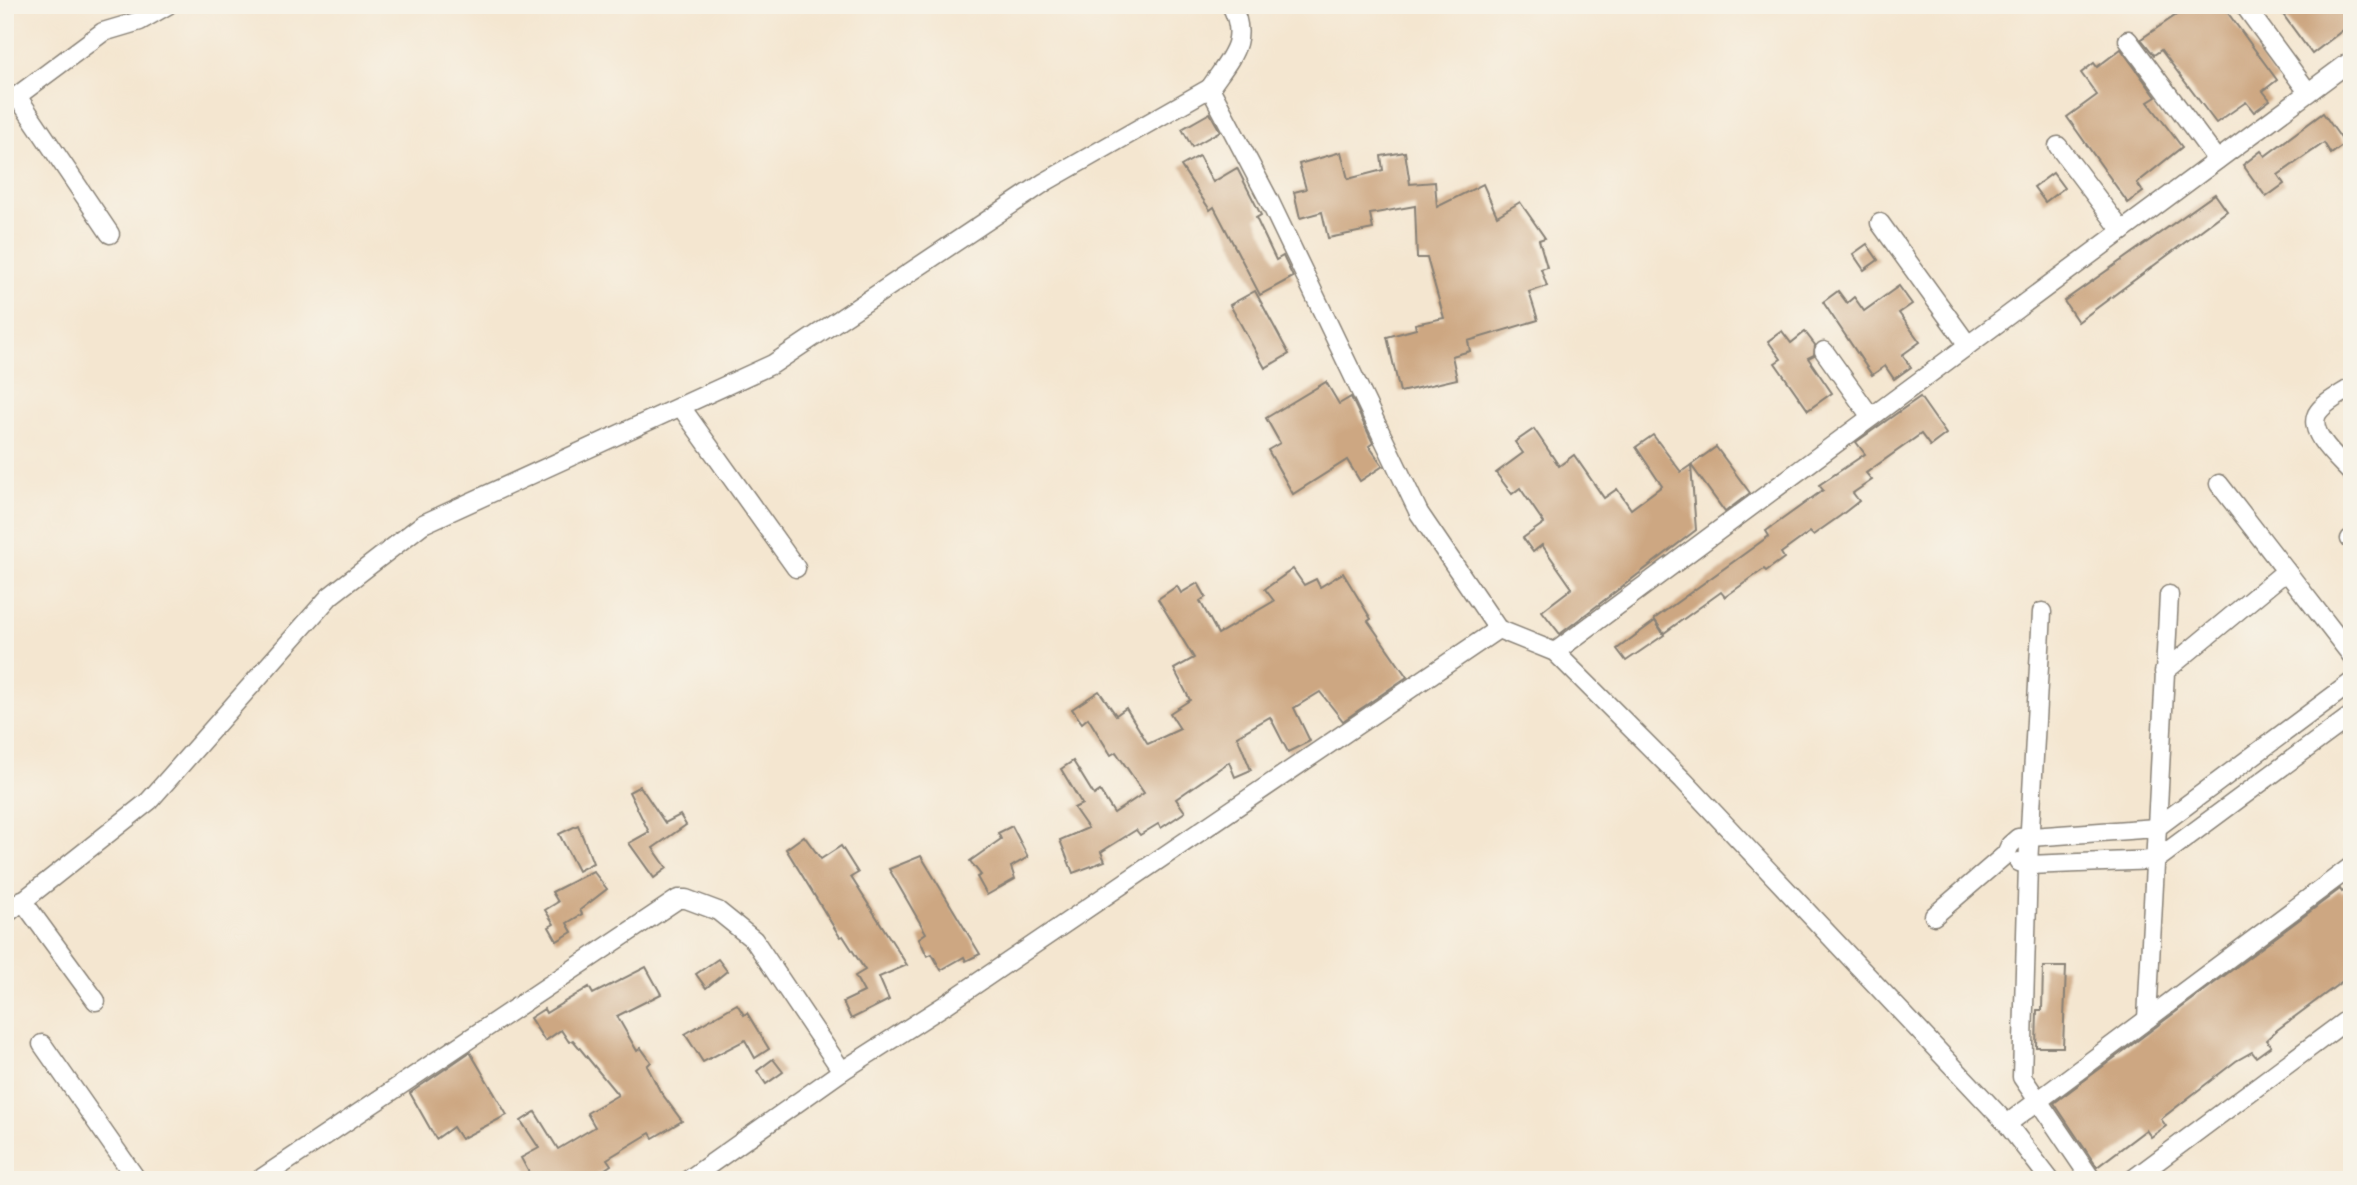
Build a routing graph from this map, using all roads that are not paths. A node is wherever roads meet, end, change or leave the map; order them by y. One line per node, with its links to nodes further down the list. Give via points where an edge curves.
1 (168, 5): 8 (street, via 141,21 103,32)
2 (1230, 5): 6 (street, via 1241,23 1238,43)
3 (2244, 5): 7 (street)
4 (2128, 40): 10 (street)
5 (2352, 60): 7 (street)
6 (1210, 88): 17 (street, via 1045,182 773,364); 25 (street, via 1269,200 1419,513)
7 (2308, 92): 10 (street)
8 (11, 100): 13 (street)
9 (2058, 146): 12 (street)
10 (2217, 160): 12 (street)
11 (1880, 223): 14 (street)
12 (2122, 231): 14 (street)
13 (110, 233)
14 (1968, 345): 18 (street)
15 (1824, 351): 18 (street)
16 (2352, 387): 19 (street, via 2323,407 2315,422 2324,442)
17 (681, 407): 21 (street); 37 (street, via 423,524 330,596 149,801)
18 (1871, 417): 26 (street)
19 (2352, 474)
20 (2219, 484): 22 (street)
21 (796, 568)
22 (2286, 571): 27 (street); 28 (street)
23 (2169, 595): 28 (street)
24 (2042, 612): 32 (street)
25 (1498, 629): 26 (street); 44 (street)
26 (1555, 652): 46 (street, via 1683,780)
27 (2352, 656)
28 (2164, 672): 31 (street)
29 (2352, 682): 31 (street)
30 (2352, 715): 34 (street)
31 (2156, 828): 32 (street); 34 (street)
32 (2031, 837): 33 (street, via 2014,841); 35 (street)
33 (2006, 854): 35 (street); 39 (street)
34 (2156, 860): 35 (street); 42 (street)
35 (2028, 865): 45 (street, via 2022,1077)
36 (2352, 866): 42 (street)
37 (26, 906): 38 (street); 40 (street)
38 (5, 915)
39 (1934, 916)
40 (96, 1001)
41 (2352, 1016): 52 (street)
42 (2147, 1019): 45 (street)
43 (42, 1044): 47 (street)
44 (842, 1070): 48 (street, via 754,940 718,911 678,899); 49 (street)
45 (2038, 1102): 46 (street); 51 (street)
46 (2007, 1124): 50 (street)
47 (136, 1180)
48 (258, 1180)
49 (688, 1180)
50 (2050, 1180)
51 (2092, 1180)
52 (2132, 1180)

